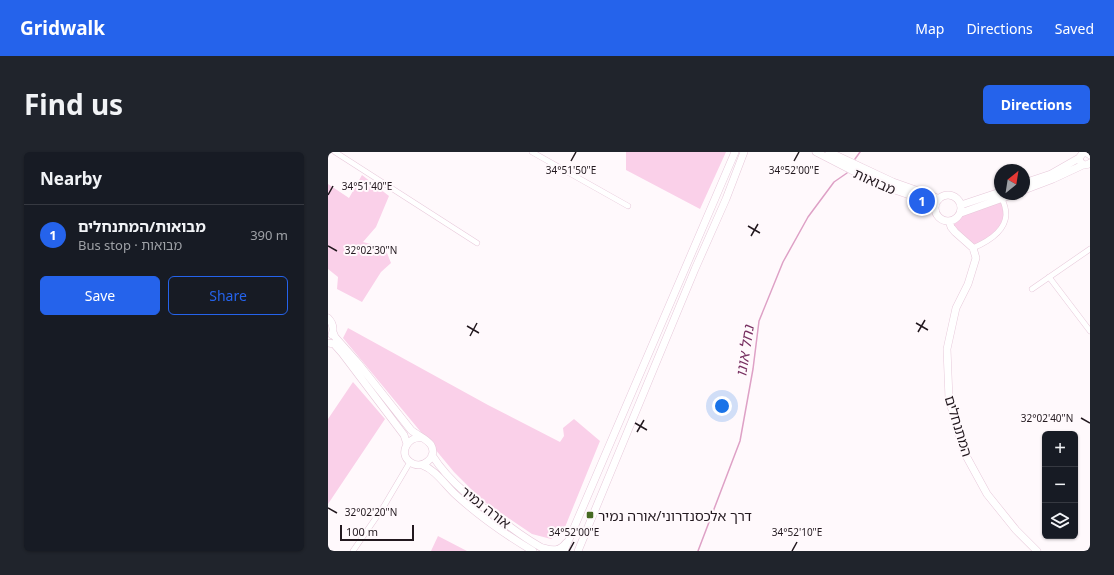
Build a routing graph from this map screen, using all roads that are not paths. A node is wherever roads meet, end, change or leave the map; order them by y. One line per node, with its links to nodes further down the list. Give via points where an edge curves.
1 (335, 152): 19 (street)
2 (532, 152): 15 (street)
3 (735, 152): 34 (street)
4 (744, 152): 36 (street)
5 (816, 152): 8 (street, מבואות)
6 (829, 152): 8 (street, מבואות)
7 (1085, 154): 9 (street, via 1080,162); 10 (street, via 1051,174)
8 (839, 157): 13 (street, מבואות, via 893,182); 16 (street, מבואות, via 889,188 930,202)
9 (1087, 164): 11 (street)
10 (1030, 181)
11 (1030, 188)
12 (994, 197): 17 (street)
13 (939, 199): 16 (street); 17 (street, via 950,195 957,198)
14 (1002, 200): 20 (street, via 1006,214 1002,227 987,242)
15 (628, 206)
16 (935, 207): 18 (street, via 939,217)
17 (961, 209): 18 (street, via 955,219)
18 (949, 221): 20 (street, via 955,232)
19 (477, 243)
20 (973, 248): 41 (street, המתנחלים, via 976,258 968,284 956,308 947,349 949,399 964,452 987,494)
21 (1090, 249): 22 (street)
22 (1049, 277): 23 (street); 25 (street)
23 (1032, 289)
24 (328, 318): 26 (street, via 333,325)
25 (1090, 331)
26 (333, 332): 27 (street); 29 (street, via 411,430)
27 (328, 340)
28 (328, 343): 30 (street, via 334,344 342,353 404,435)
29 (422, 438): 30 (street); 31 (street, via 430,444)
30 (407, 444): 32 (street, via 405,454)
31 (432, 454): 33 (street, via 429,461); 35 (street, אורה נמיר, via 464,491)
32 (410, 462): 33 (street); 37 (street)
33 (422, 465): 38 (street, אורה נמיר, via 428,467 456,495 486,519)
34 (568, 541): 35 (street, via 558,550 550,551); 40 (street)
35 (541, 547): 39 (street, אורה נמיר)
36 (579, 549)
37 (353, 551)
38 (533, 551)
39 (548, 551)
40 (564, 551)
41 (1036, 551)

